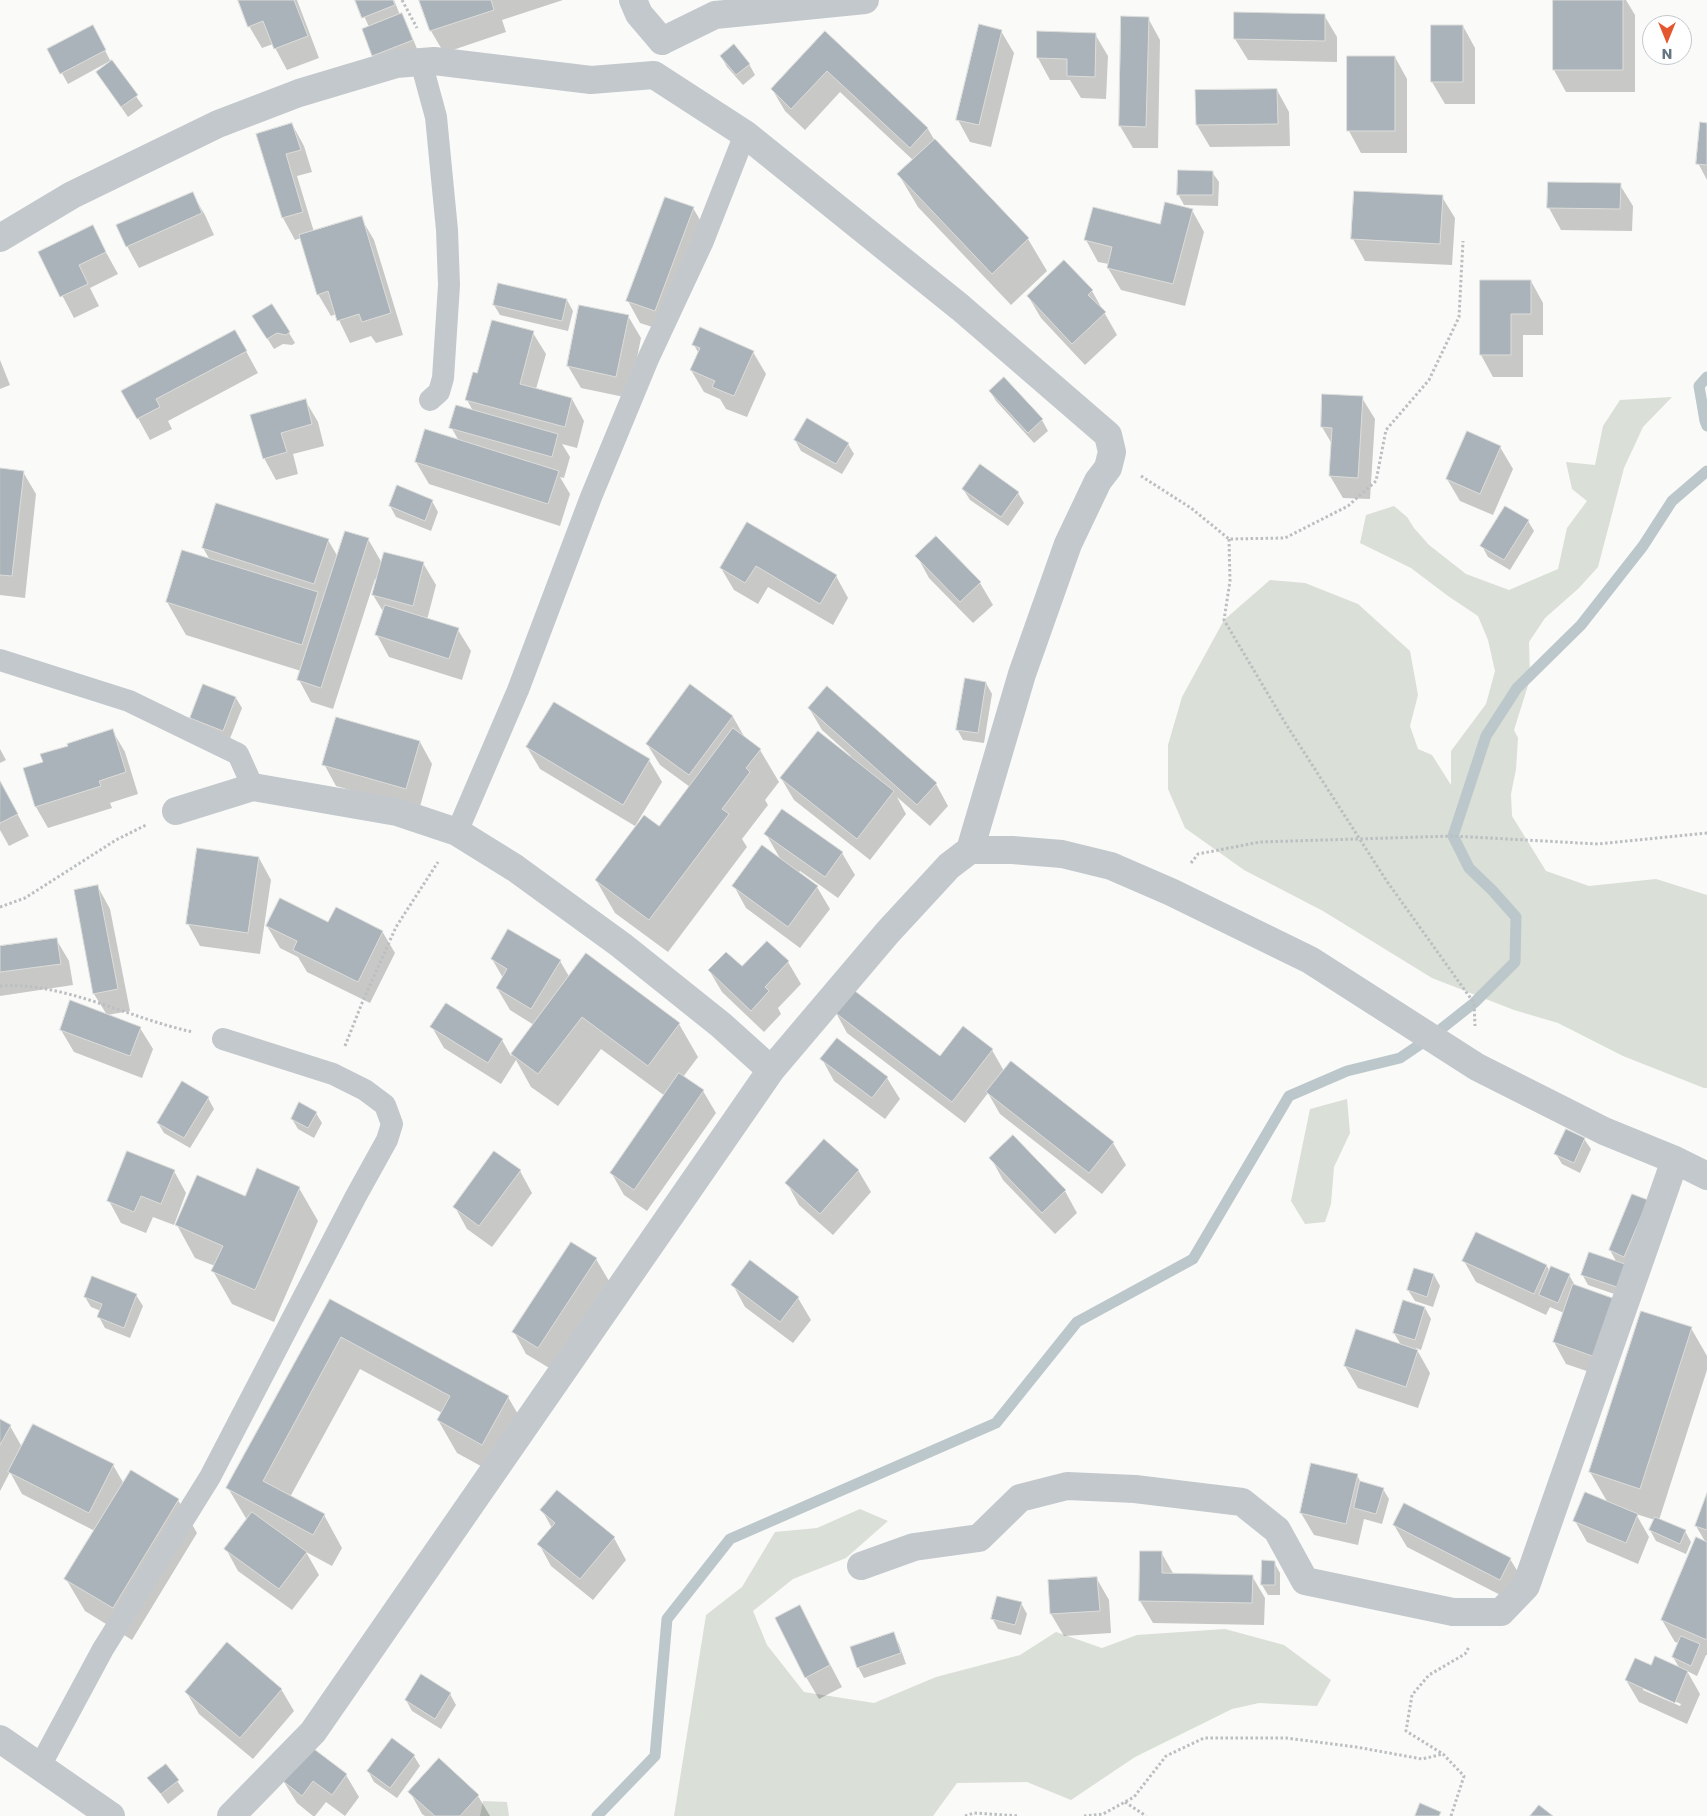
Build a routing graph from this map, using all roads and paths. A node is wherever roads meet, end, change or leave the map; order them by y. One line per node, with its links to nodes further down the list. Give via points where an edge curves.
1 (633, 0): 3 (street, via 639,14)
2 (865, 0): 3 (street, via 714,15)
3 (662, 41): 5 (street)
4 (421, 62): 5 (street, via 591,80); 7 (street, via 396,64 299,93 218,124 72,195); 9 (lane, via 436,117 449,285 443,378 439,392)
5 (654, 75): 6 (street)
6 (745, 134): 10 (street, via 961,308 1108,434 1112,452); 15 (lane, via 703,241 648,360 591,497 518,690)
7 (0, 238)
8 (1463, 241): 11 (path, via 1459,317 1429,380 1386,430 1376,481 1348,506 1285,538)
9 (430, 400)
10 (1108, 468): 11 (path, via 1137,473 1191,508); 18 (street, via 1098,481 1068,544 1022,674)
11 (1229, 540): 17 (path, via 1230,581 1224,620)
12 (0, 660): 13 (lane, via 129,701 238,754)
13 (253, 788): 14 (street); 15 (street, via 398,812)
14 (176, 811): 20 (path, via 116,840 25,898)
15 (456, 832): 24 (street, via 514,868 622,945); 25 (path, via 396,927)
16 (1707, 833): 17 (path, via 1598,844 1453,836)
17 (1360, 839): 19 (path, via 1260,842 1198,854); 23 (path, via 1474,1003)
18 (970, 850): 19 (street, via 1062,854 1111,866); 24 (street, via 948,866 895,924)
19 (1171, 892): 23 (street, via 1310,960)
20 (0, 907)
21 (0, 986): 22 (path, via 53,990 167,1027)
22 (222, 1039): 25 (lane)
23 (1477, 1067): 26 (street, via 1604,1131)
24 (771, 1070): 35 (street, via 313,1732)
25 (333, 1074): 32 (lane, via 365,1090 385,1105 392,1124 388,1140 210,1478 103,1648)
26 (1674, 1160): 27 (street); 29 (street, via 1526,1586 1501,1612)
27 (1707, 1176)
28 (861, 1566): 29 (street, via 914,1547 979,1538 1020,1498 1067,1486 1135,1489 1242,1502 1277,1530 1305,1581 1453,1612)
29 (1482, 1612): 31 (path, via 1479,1630 1465,1654 1429,1675 1412,1695 1406,1730)
30 (0, 1739): 32 (street)
31 (1443, 1754): 33 (path, via 1422,1758 1286,1738 1204,1738 1166,1756 1134,1797); 40 (path, via 1464,1776)
32 (40, 1766): 34 (street)
33 (1125, 1802): 38 (path, via 1103,1814); 39 (path)
34 (111, 1816)
35 (231, 1816)
36 (965, 1816): 37 (path, via 974,1813)
37 (1019, 1816)
38 (1084, 1816)
39 (1146, 1816)
40 (1451, 1816)

